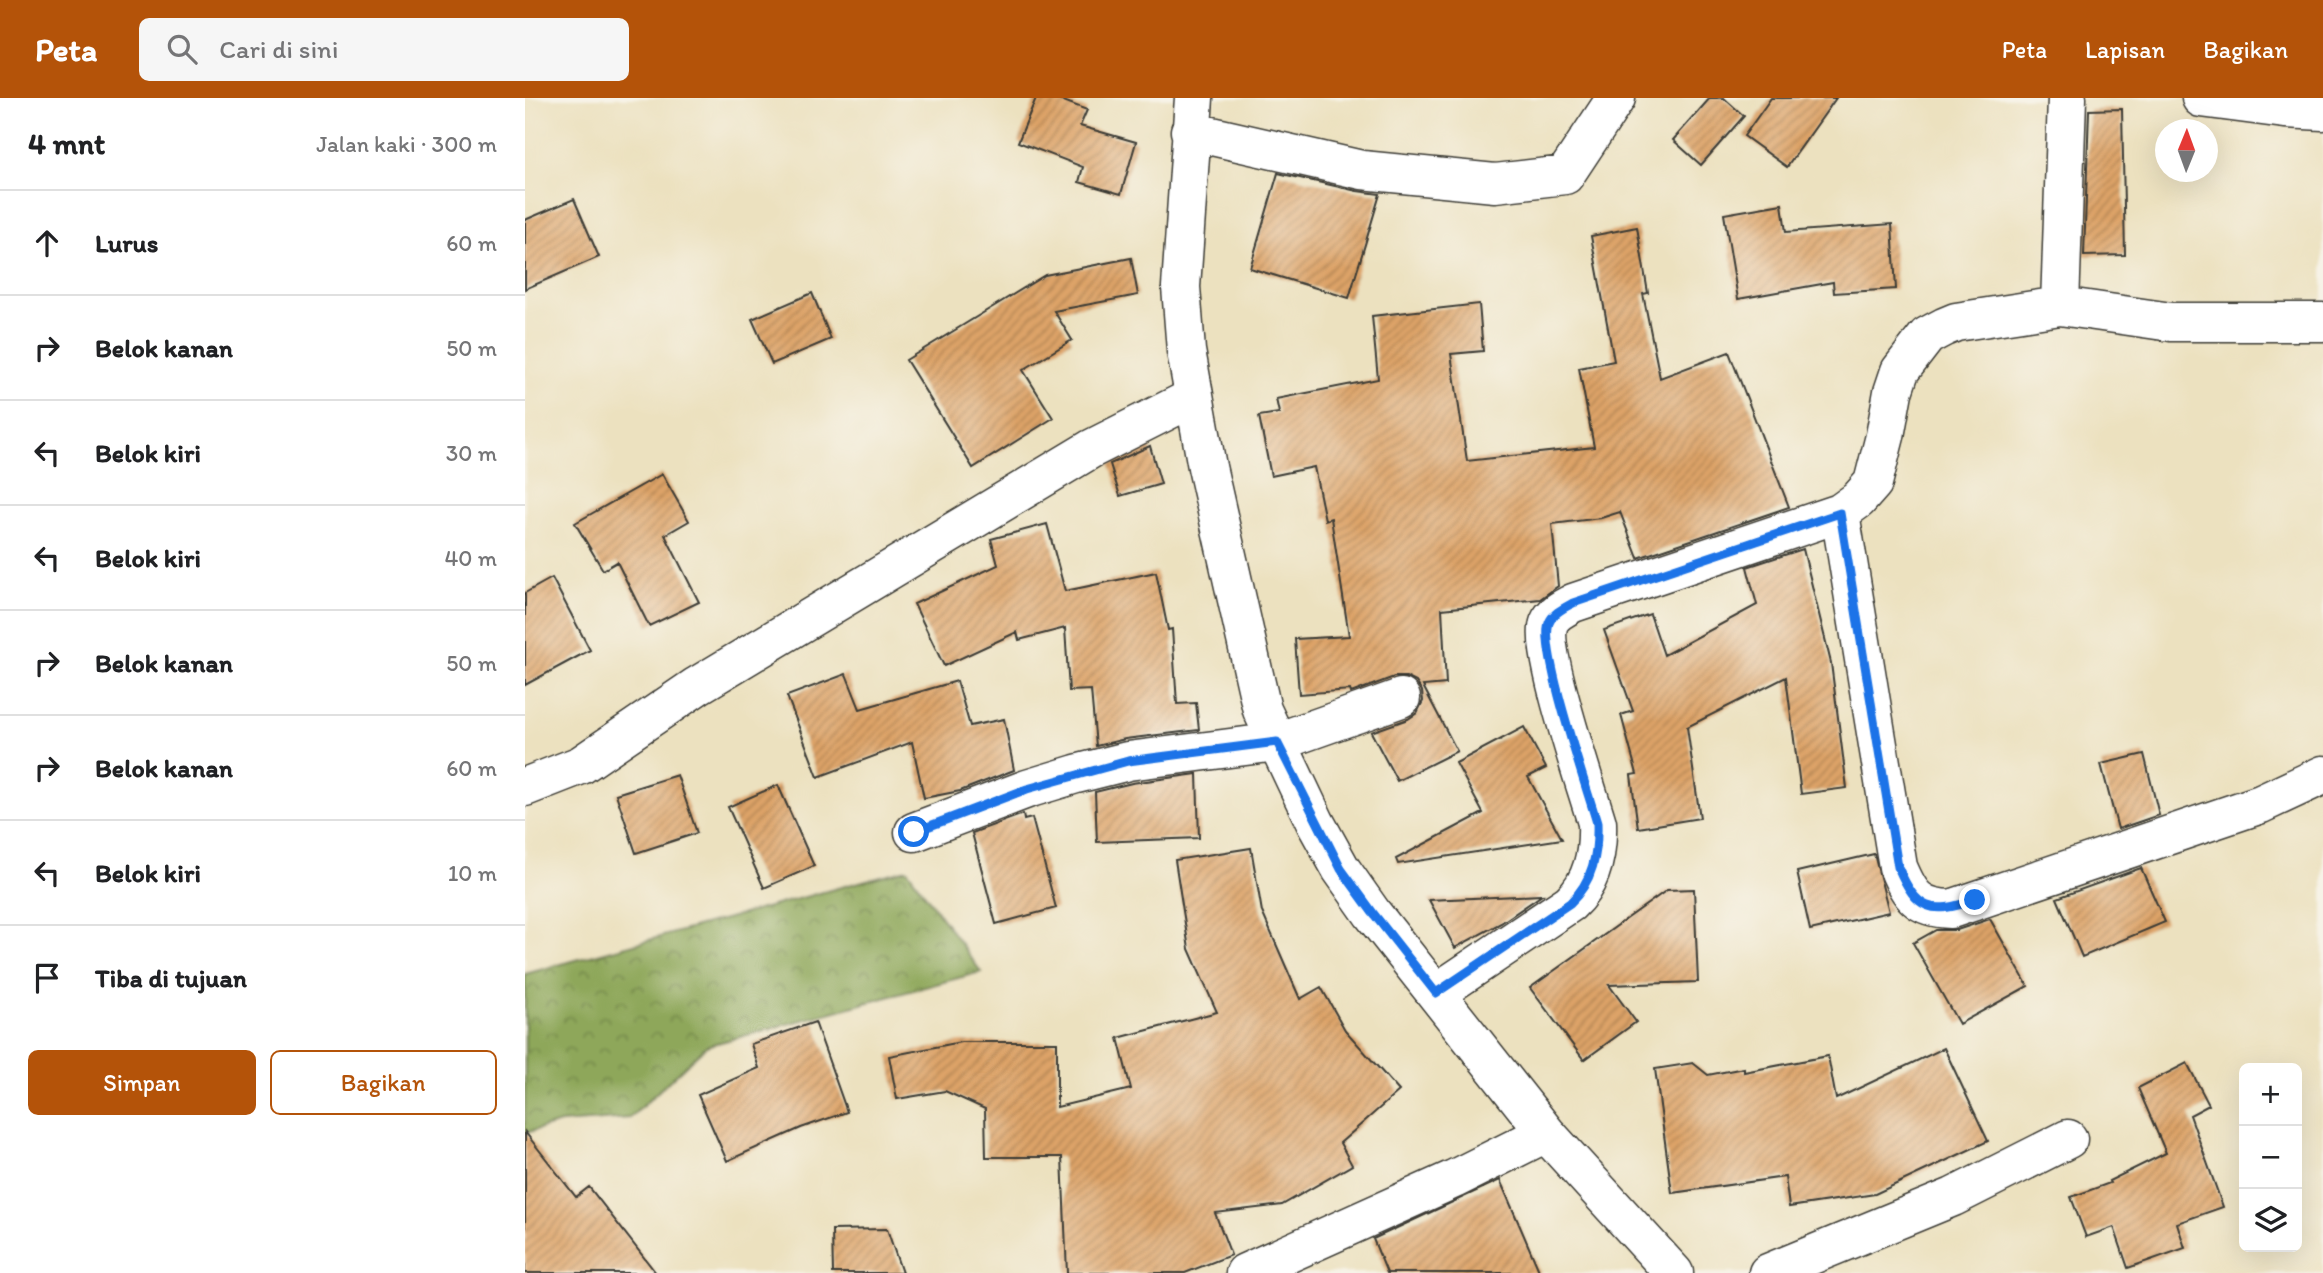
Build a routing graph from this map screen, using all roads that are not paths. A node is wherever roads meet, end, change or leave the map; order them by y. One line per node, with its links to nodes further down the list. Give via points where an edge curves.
1 (1616, 98): 5 (street, via 1565,175 1495,183 1362,170)
2 (2067, 98): 6 (street)
3 (2201, 98): 4 (street)
4 (2323, 111)
5 (1192, 115): 8 (street, via 1181,287)
6 (2060, 306): 7 (street, via 2171,322); 9 (street, via 1956,323 1927,336 1900,371 1873,483)
7 (2323, 322)
8 (1192, 398): 11 (street, via 1262,710); 13 (street, via 1091,449 697,685 581,765)
9 (1840, 513): 12 (street, via 1898,867 1921,903 1951,909 2261,804); 15 (street, via 1573,603 1555,614 1549,623 1548,652 1597,823 1598,840 1587,884 1570,903)
10 (1401, 698): 11 (street)
11 (1277, 742): 14 (street, via 1115,764 1027,789); 15 (street, via 1341,869)
12 (2323, 775)
13 (525, 787)
14 (914, 832)
15 (1436, 993): 16 (street)
16 (1546, 1133): 18 (street); 19 (street)
17 (2068, 1139): 20 (street, via 1953,1197)
18 (1245, 1273)
19 (1674, 1273)
20 (1768, 1273)

